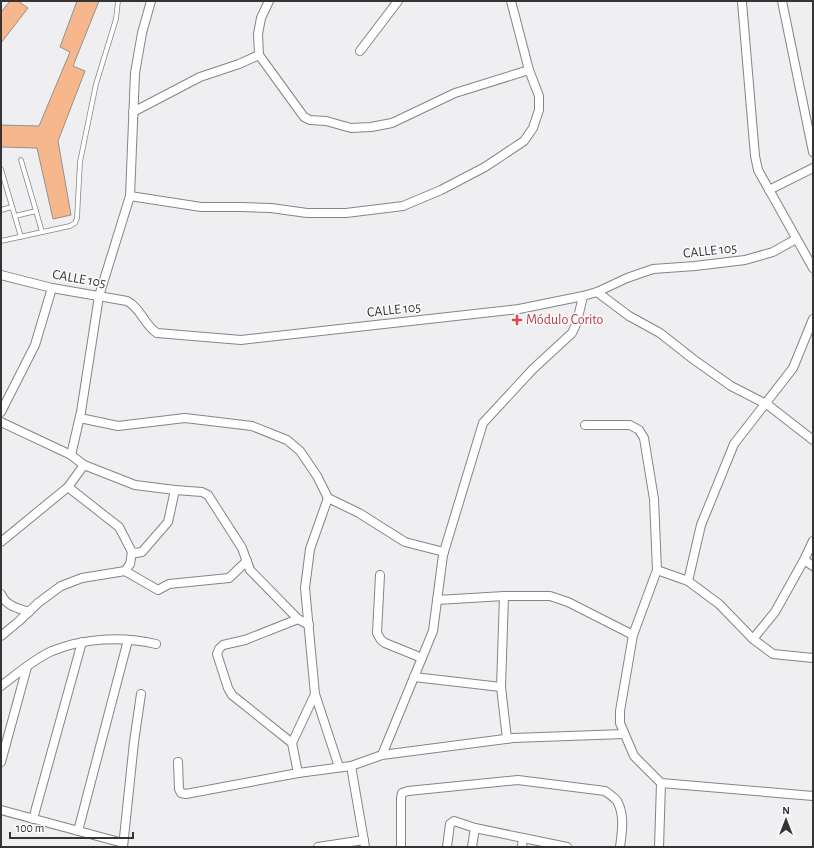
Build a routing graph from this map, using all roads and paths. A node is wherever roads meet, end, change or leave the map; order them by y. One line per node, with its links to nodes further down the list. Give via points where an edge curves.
1 (118, 1): 23 (lane, via 116,19 96,84 80,162 78,218 70,226)
2 (151, 1): 11 (street, via 135,73)
3 (269, 1): 9 (street, via 261,18 258,34)
4 (398, 1): 8 (street)
5 (511, 1): 10 (street)
6 (741, 1): 17 (street, via 755,156 758,170)
7 (782, 1): 12 (street)
8 (360, 51)
9 (259, 56): 10 (street, via 304,117 351,128 392,123 455,93); 11 (street, via 200,77)
10 (529, 70): 18 (street, via 539,96 539,110 533,128 524,141 485,167 403,206 346,213 307,213 271,208 201,207)
11 (134, 112): 18 (street)
12 (813, 152)
13 (21, 160): 21 (lane)
14 (813, 168): 17 (street)
15 (1, 169): 16 (lane)
16 (3, 181): 19 (lane)
17 (769, 190): 25 (street)
18 (130, 196): 31 (street)
19 (12, 206): 20 (lane); 22 (lane)
20 (1, 210)
21 (36, 211): 22 (lane); 23 (lane)
22 (15, 216): 24 (lane)
23 (42, 232): 24 (lane)
24 (21, 237): 26 (lane)
25 (796, 239): 27 (street); 30 (street, CALLE 105, via 773,252 745,260 653,269)
26 (1, 241)
27 (813, 268)
28 (1, 275): 29 (street, CALLE 105)
29 (52, 288): 31 (street, CALLE 105); 35 (street, via 35,345)
30 (597, 292): 32 (street, CALLE 105); 34 (street, via 629,316 660,333 731,386)
31 (99, 296): 32 (street, CALLE 105, via 135,305 152,330 157,333 241,340 519,309); 36 (street)
32 (583, 296): 48 (street, via 572,333 533,369 483,423)
33 (813, 319): 34 (street, via 793,368)
34 (765, 403): 39 (street); 55 (street, via 734,444 701,525)
35 (1, 412)
36 (80, 418): 40 (street); 44 (street, via 118,426 185,418 252,426 287,440 300,450)
37 (1, 422): 40 (street)
38 (585, 425): 52 (street, via 630,425 639,430 644,438 654,499)
39 (813, 440)
40 (71, 455): 41 (street)
41 (84, 464): 42 (street); 43 (street, via 135,485)
42 (68, 487): 46 (street); 47 (street, via 119,527)
43 (175, 490): 47 (street, via 168,522 142,552); 50 (street, via 202,492 208,495 242,548)
44 (328, 498): 48 (street, via 359,513 405,542); 61 (street, via 310,549 305,588)
45 (813, 541): 49 (street)
46 (1, 542)
47 (132, 552): 53 (street, via 130,564)
48 (444, 552): 58 (street)
49 (804, 560): 51 (street); 64 (street, via 775,612)
50 (247, 561): 53 (street, via 229,578 169,584 158,590); 60 (street, via 250,570)
51 (813, 566)
52 (657, 570): 55 (street); 62 (street)
53 (125, 571): 59 (street, via 82,578 61,586)
54 (380, 575): 68 (street, via 377,634 380,640)
55 (688, 581): 64 (street, via 719,604)
56 (1, 594): 59 (street, via 11,606)
57 (504, 596): 58 (street); 62 (street, via 550,596 568,602); 73 (street)
58 (437, 600): 68 (street, via 433,631)
59 (29, 612): 63 (street)
60 (298, 619): 61 (street); 78 (street, via 245,640 223,645 217,654 232,695)
61 (309, 625): 75 (street)
62 (633, 635): 76 (street, via 620,711)
63 (1, 636)
64 (753, 639): 69 (street, via 773,654)
65 (128, 640): 66 (street); 67 (street); 90 (street)
66 (82, 642): 70 (street, via 52,652); 88 (street)
67 (156, 644)
68 (422, 658): 71 (street)
69 (813, 658)
70 (27, 667): 72 (street); 80 (street)
71 (414, 677): 73 (street); 79 (street)
72 (1, 686)
73 (500, 687): 77 (street)
74 (141, 694): 93 (street)
75 (315, 694): 78 (street); 83 (street)
76 (624, 734): 77 (street); 85 (street, via 634,756)
77 (507, 739): 79 (street)
78 (292, 743): 84 (street)
79 (382, 756): 82 (street)
80 (1, 762)
81 (178, 762): 84 (street, via 179,789 181,793 186,794)
82 (351, 766): 83 (street); 92 (street)
83 (339, 767): 84 (street)
84 (298, 773)
85 (661, 783): 86 (street); 101 (street)
86 (813, 796)
87 (1, 810): 88 (street)
88 (33, 819): 90 (street)
89 (475, 828): 91 (street); 96 (street, via 452,822); 97 (street)
90 (78, 831): 93 (street)
91 (523, 838): 98 (street); 99 (street)
92 (364, 843): 94 (street)
93 (123, 845)
94 (318, 847)
95 (401, 847): 100 (street, via 402,793 408,790 518,780 605,791 616,800 621,811 623,823)
96 (447, 847)
97 (472, 847)
98 (522, 847)
99 (567, 847)
100 (620, 847)
101 (660, 847)

